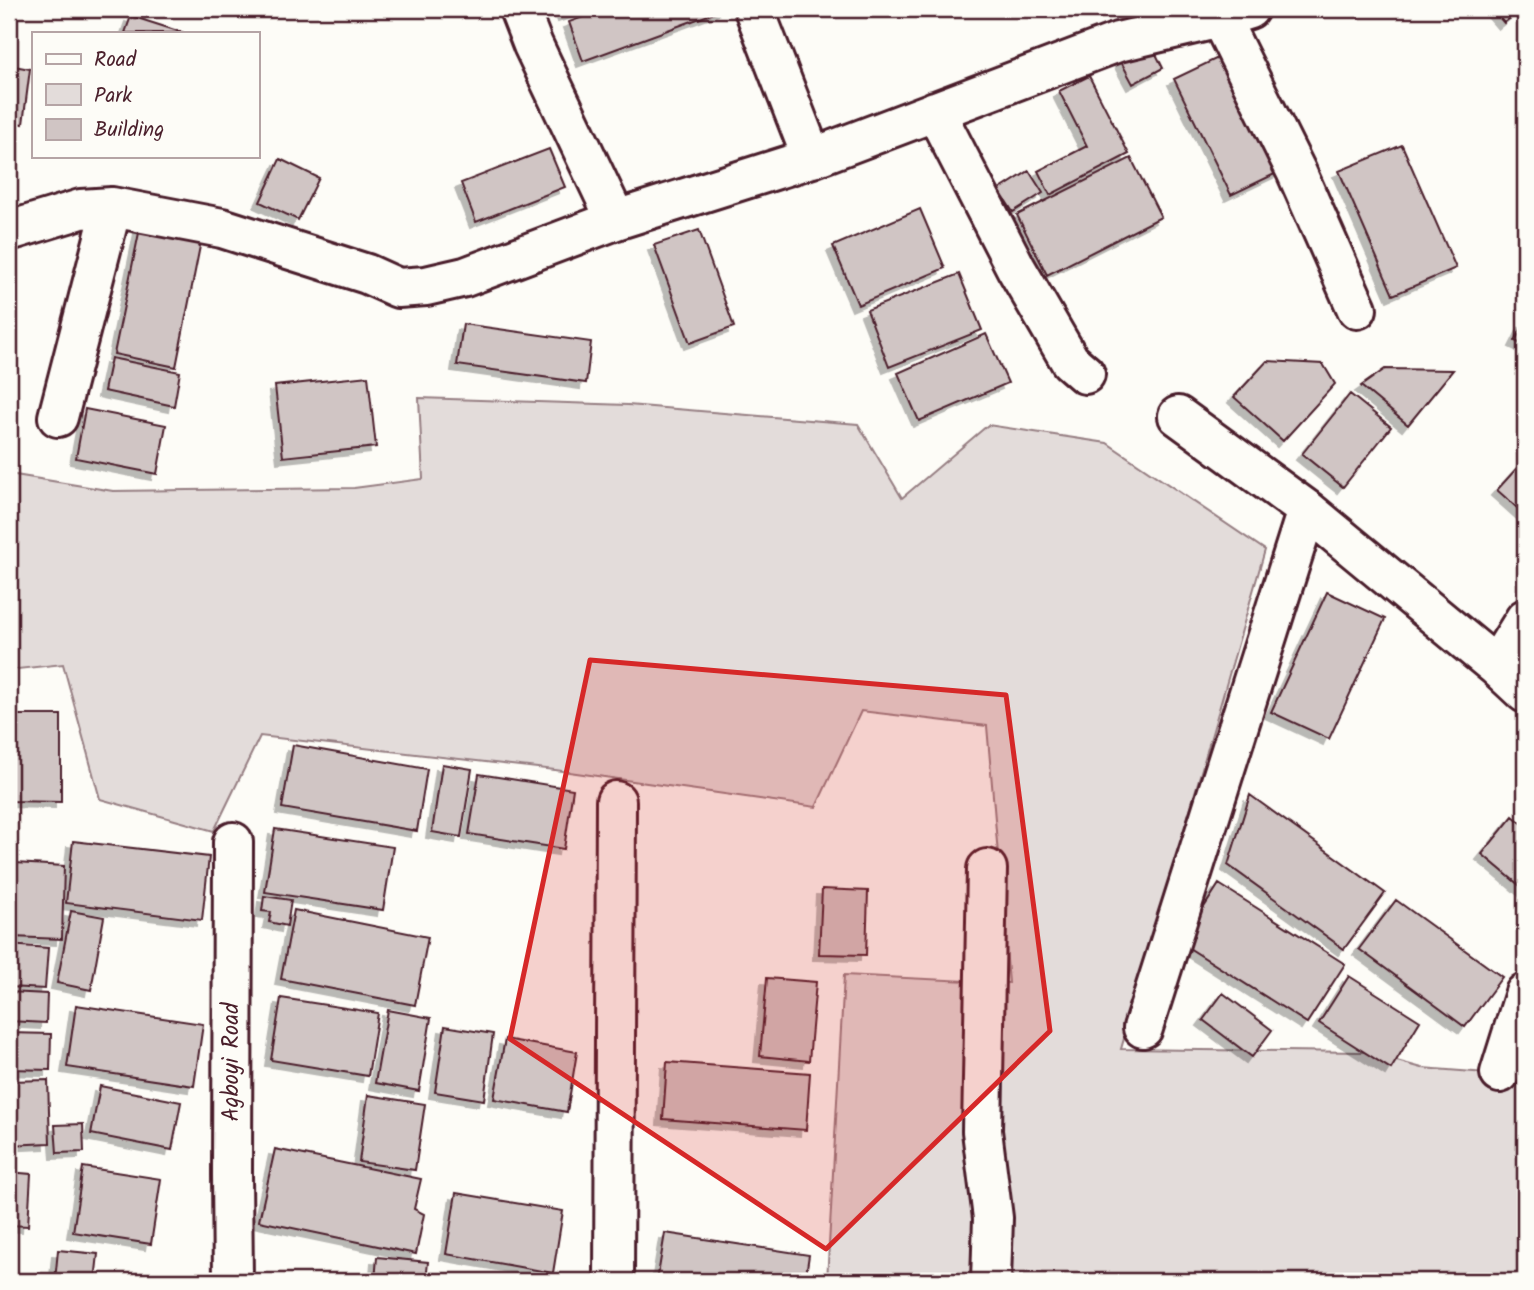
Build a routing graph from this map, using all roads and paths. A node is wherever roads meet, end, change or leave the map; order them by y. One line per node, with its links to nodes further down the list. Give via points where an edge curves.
1 (519, 9): 7 (street)
2 (754, 9): 5 (street)
3 (1212, 15): 4 (street, via 1118,42); 9 (street, via 1296,171)
4 (935, 111): 5 (street); 10 (street, via 1016,268 1070,361)
5 (812, 158): 7 (street)
6 (112, 207): 7 (street, via 222,228 398,288 465,277); 8 (street, via 81,209); 12 (street)
7 (616, 220)
8 (9, 231)
9 (1357, 309)
10 (1085, 374)
11 (1178, 416): 13 (street)
12 (58, 417)
13 (1307, 510): 15 (street); 21 (street)
14 (1525, 619): 15 (street)
15 (1496, 666): 16 (street)
16 (1525, 693)
17 (616, 801): 24 (street)
18 (233, 842): 23 (street, Agboyi Road)
19 (987, 869): 25 (street, via 982,1131 993,1218)
20 (1525, 993): 22 (street)
21 (1143, 1028)
22 (1500, 1073)
23 (233, 1281)
24 (614, 1281)
25 (991, 1281)

